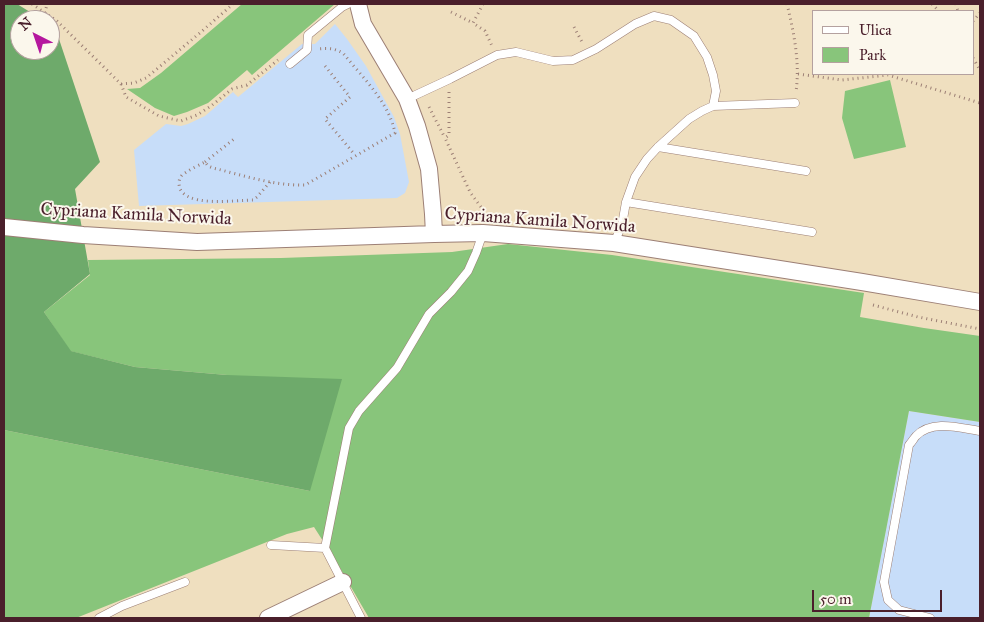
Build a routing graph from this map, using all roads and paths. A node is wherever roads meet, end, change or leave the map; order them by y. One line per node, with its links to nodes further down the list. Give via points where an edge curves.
1 (233, 4): 20 (path, via 146,78)
2 (348, 4): 11 (lane, via 308,35)
3 (358, 4): 21 (street, via 363,24)
4 (483, 4): 7 (path)
5 (787, 4): 16 (path, via 795,36)
6 (451, 12): 7 (path)
7 (474, 23): 10 (path)
8 (60, 24): 20 (path)
9 (574, 27): 12 (path)
10 (485, 31)
11 (307, 50): 14 (lane); 27 (path, via 329,48 343,53 383,104 394,125 395,133)
12 (588, 53): 18 (lane, via 573,60 552,61 516,52 497,55); 24 (lane, via 654,16 671,20 694,36 707,57 716,91)
13 (285, 54): 20 (path, via 247,86 232,89 197,115 181,121 159,116 126,97)
14 (290, 64)
15 (325, 66): 27 (path, via 350,97 325,119)
16 (798, 74): 17 (path, via 842,80); 22 (path)
17 (880, 76): 19 (path); 23 (path, via 888,75)
18 (450, 79): 21 (lane); 32 (path, via 449,135 445,138 470,192)
19 (880, 83)
20 (121, 84)
21 (407, 98): 36 (street, via 429,169)
22 (795, 103): 24 (lane)
23 (980, 103)
24 (713, 106): 26 (lane, via 689,119)
25 (234, 139): 28 (path)
26 (658, 147): 29 (lane); 31 (lane, via 635,177)
27 (355, 155): 30 (path, via 304,185)
28 (205, 162): 30 (path, via 213,168); 30 (path, via 183,174 179,185 184,194 200,201 253,200)
29 (806, 171)
30 (270, 182)
31 (626, 202): 34 (lane); 37 (lane, via 622,225)
32 (486, 214)
33 (4, 227): 36 (street, Cypriana Kamila Norwida, via 197,242)
34 (812, 232)
35 (483, 233): 36 (street, Cypriana Kamila Norwida); 37 (street, Cypriana Kamila Norwida); 43 (lane, via 468,271 429,314 397,368 359,411 349,428)
36 (434, 234)
37 (614, 243): 38 (street, Cypriana Kamila Norwida)
38 (980, 302)
39 (873, 305): 40 (path)
40 (980, 329)
41 (980, 431): 49 (lane, via 932,426 917,434 909,445 884,582 888,600 899,610)
42 (271, 545): 43 (lane)
43 (325, 548): 45 (lane)
44 (185, 582): 46 (lane)
45 (343, 582): 47 (street); 48 (lane)
46 (99, 618)
47 (268, 618)
48 (361, 618)
49 (930, 618)

